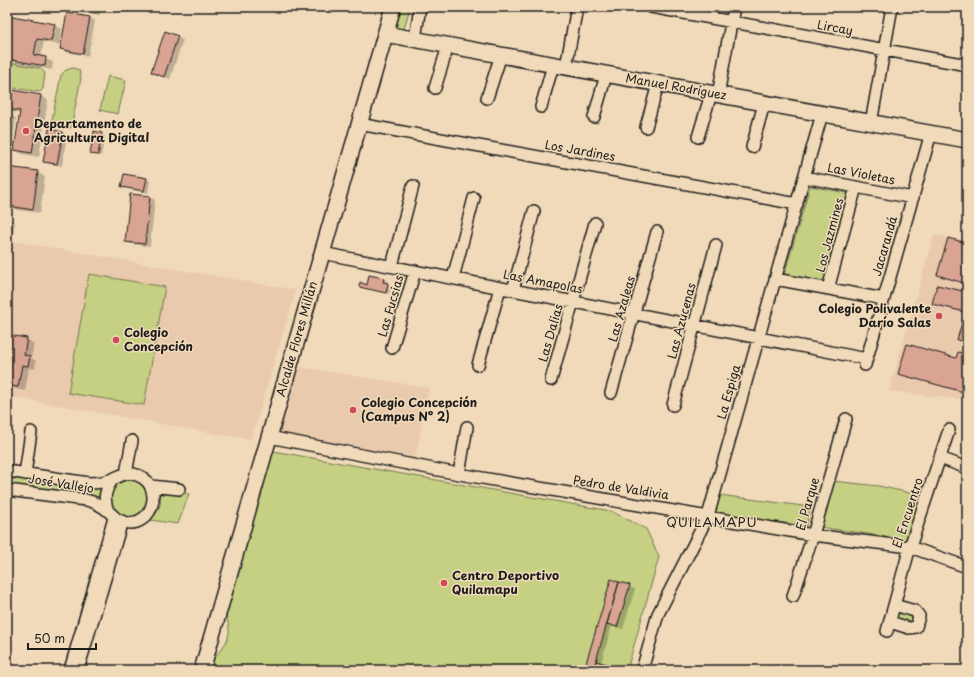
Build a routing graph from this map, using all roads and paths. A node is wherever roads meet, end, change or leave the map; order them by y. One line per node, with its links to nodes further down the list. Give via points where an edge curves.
1 (393, 7): 8 (street, Alcalde Flores Millán)
2 (420, 7): 9 (street)
3 (577, 7): 14 (street)
4 (650, 7): 7 (street, Lircay)
5 (734, 7): 7 (street)
6 (892, 7): 11 (street)
7 (731, 22): 11 (street, Lircay); 18 (street)
8 (385, 34): 9 (street, Manuel Rodríguez); 25 (street, Alcalde Flores Millán)
9 (415, 40): 10 (street, Manuel Rodríguez)
10 (448, 46): 12 (street, Manuel Rodríguez); 17 (street)
11 (884, 50): 13 (street, Lircay); 24 (street)
12 (501, 56): 14 (street, Manuel Rodríguez); 19 (street)
13 (967, 65)
14 (559, 66): 15 (street, Manuel Rodríguez); 21 (street)
15 (606, 75): 16 (street, Manuel Rodríguez); 23 (street)
16 (658, 84): 18 (street, Manuel Rodríguez); 26 (street)
17 (435, 88)
18 (715, 95): 20 (street, Manuel Rodríguez); 28 (street)
19 (488, 98)
20 (764, 104): 22 (street, Manuel Rodríguez); 30 (street)
21 (541, 107)
22 (822, 114): 24 (street, Manuel Rodríguez); 31 (street, La Espiga)
23 (594, 117)
24 (871, 123): 27 (street, Manuel Rodríguez)
25 (359, 124): 36 (street, Los Jardines); 41 (street, Alcalde Flores Millán)
26 (646, 127)
27 (931, 134): 29 (street, Manuel Rodríguez); 35 (street, Jacarandá)
28 (698, 137)
29 (967, 140)
30 (752, 147)
31 (804, 177): 33 (street, Las Violetas); 36 (street, La Espiga)
32 (414, 186): 42 (street)
33 (856, 187): 35 (street, Las Violetas); 47 (street, Los Jazmines)
34 (474, 198): 44 (street)
35 (913, 198): 49 (street, Jacarandá)
36 (797, 204): 45 (street, La Espiga)
37 (534, 211): 48 (street)
38 (595, 223): 50 (street, Las Dalias)
39 (657, 232): 51 (street, Las Azaleas)
40 (716, 244): 52 (street, Las Azucenas)
41 (322, 253): 42 (street, Las Amapolas); 64 (street, Alcalde Flores Millán)
42 (392, 266): 43 (street, Las Amapolas)
43 (414, 271): 44 (street, Las Amapolas); 54 (street, Las Fucsias)
44 (453, 278): 46 (street, Las Amapolas)
45 (775, 279): 47 (street); 53 (street, La Espiga)
46 (500, 288): 48 (street, Las Amapolas); 56 (street)
47 (828, 289): 49 (street)
48 (513, 290): 50 (street, Las Amapolas)
49 (884, 299): 55 (street, Jacarandá)
50 (573, 302): 51 (street, Las Amapolas); 57 (street, Las Dalias)
51 (634, 313): 52 (street, Las Amapolas); 58 (street, Las Azaleas)
52 (695, 325): 53 (street, Las Amapolas); 59 (street, Las Azucenas)
53 (758, 338): 55 (street, Las Amapolas); 76 (street, La Espiga)
54 (392, 348)
55 (866, 362)
56 (478, 365)
57 (551, 380)
58 (611, 393)
59 (673, 405)
60 (846, 419): 78 (street, El Parque)
61 (467, 428): 71 (street)
62 (949, 430): 66 (street, El Encuentro)
63 (31, 432): 69 (street, José Vallejo)
64 (269, 436): 71 (street, Pedro de Valdivia); 85 (street, Alcalde Flores Millán)
65 (132, 441): 70 (street)
66 (940, 458): 67 (street); 79 (street, El Encuentro)
67 (967, 468)
68 (7, 471): 69 (street, José Vallejo)
69 (25, 474): 72 (street, José Vallejo, via 89,483)
70 (126, 474): 72 (street, José Vallejo); 73 (street, via 132,473 142,477)
71 (459, 474): 76 (street, Pedro de Valdivia)
72 (113, 479): 77 (street, José Vallejo, via 105,494 105,503)
73 (151, 486): 74 (street); 77 (street, via 154,503 150,512 142,519 133,522)
74 (179, 489)
75 (7, 490): 77 (street, José Vallejo, via 86,500 98,503)
76 (708, 516): 78 (street, Pedro de Valdivia); 86 (street, La Espiga, via 658,614)
77 (115, 517): 83 (street); 84 (street)
78 (813, 534): 79 (street, Pedro de Valdivia); 81 (street, El Parque)
79 (910, 548): 80 (street, Pedro de Valdivia); 82 (street, El Encuentro)
80 (967, 567)
81 (793, 596)
82 (894, 605): 82 (street, El Encuentro, via 915,611 919,616 916,627 888,626)
83 (70, 670)
84 (78, 670)
85 (202, 670)
86 (642, 670)

